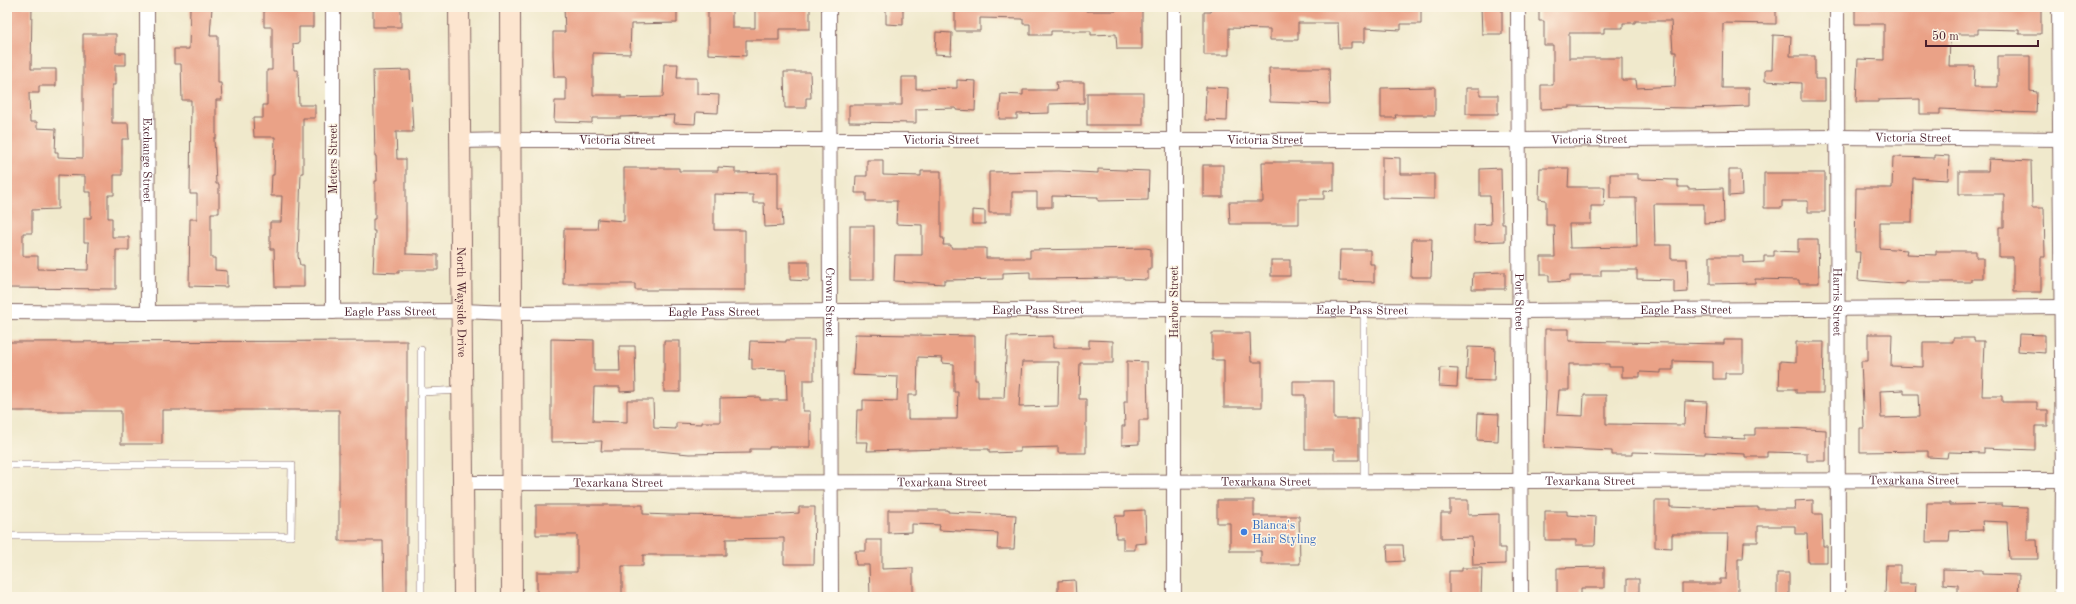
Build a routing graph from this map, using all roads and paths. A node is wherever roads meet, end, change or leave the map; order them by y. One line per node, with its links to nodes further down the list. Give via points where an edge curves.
1 (147, 7): 26 (street, Exchange Street)
2 (333, 7): 25 (street, Meters Street)
3 (459, 7): 15 (main road, North Wayside Drive)
4 (510, 7): 12 (main road)
5 (829, 7): 16 (street, Crown Street)
6 (1174, 7): 13 (street, Harbor Street)
7 (1518, 7): 14 (street, Port Street)
8 (1837, 7): 10 (street, Harris Street)
9 (2059, 7): 11 (street)
10 (1837, 137): 11 (street, Victoria Street); 14 (street, Victoria Street); 18 (street, Harris Street)
11 (2064, 139): 17 (street)
12 (510, 140): 15 (street, Victoria Street); 16 (street, Victoria Street); 27 (main road)
13 (1173, 140): 14 (street, Victoria Street); 16 (street, Victoria Street); 19 (street, Harbor Street)
14 (1520, 140): 23 (street, Port Street)
15 (461, 141): 21 (main road, North Wayside Drive)
16 (829, 141): 22 (street, Crown Street)
17 (2065, 307): 18 (street, Eagle Pass Street); 34 (street)
18 (1836, 308): 23 (street, Eagle Pass Street); 33 (street, Harris Street)
19 (1174, 309): 20 (street, Eagle Pass Street); 22 (street, Eagle Pass Street); 35 (street, Harbor Street)
20 (1364, 310): 23 (street, Eagle Pass Street); 36 (lane)
21 (462, 311): 25 (street, Eagle Pass Street); 27 (street, Eagle Pass Street); 29 (main road, North Wayside Drive)
22 (831, 311): 27 (street, Eagle Pass Street); 37 (street, Crown Street)
23 (1520, 311): 32 (street, Port Street)
24 (7, 312): 26 (street, Eagle Pass Street)
25 (333, 312): 26 (street, Eagle Pass Street)
26 (148, 313)
27 (510, 313): 39 (main road)
28 (421, 350): 30 (lane)
29 (463, 390): 30 (lane); 38 (main road, North Wayside Drive)
30 (422, 392): 41 (lane)
31 (7, 465): 40 (lane, via 292,465 291,536)
32 (1520, 480): 33 (street, Texarkana Street); 36 (street, Texarkana Street); 46 (street, Port Street)
33 (1837, 480): 34 (street, Texarkana Street); 47 (street, Harris Street)
34 (2066, 480): 48 (street)
35 (1176, 481): 36 (street, Texarkana Street); 37 (street, Texarkana Street); 45 (street, Harbor Street)
36 (1364, 481)
37 (832, 482): 39 (street, Texarkana Street); 44 (street, Crown Street)
38 (464, 483): 39 (street, Texarkana Street); 42 (main road, North Wayside Drive)
39 (511, 483): 43 (main road)
40 (7, 536)
41 (421, 597)
42 (464, 597)
43 (512, 597)
44 (831, 597)
45 (1174, 597)
46 (1521, 597)
47 (1838, 597)
48 (2062, 597)

